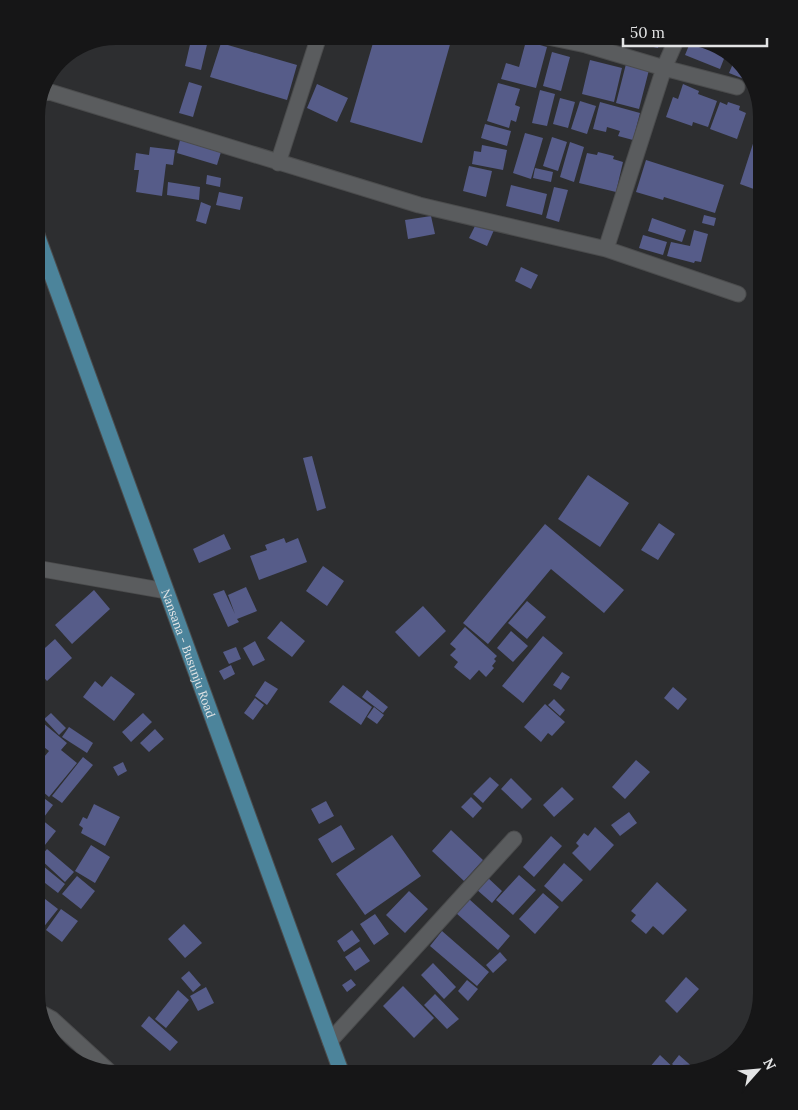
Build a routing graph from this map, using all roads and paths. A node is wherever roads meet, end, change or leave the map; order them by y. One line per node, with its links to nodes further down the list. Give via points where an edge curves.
1 (316, 45): 7 (street)
2 (586, 45): 4 (street)
3 (674, 45): 4 (street)
4 (664, 68): 5 (street); 8 (street)
5 (737, 87)
6 (49, 92): 7 (street)
7 (278, 162): 8 (street, via 419,205)
8 (606, 249): 10 (street)
9 (45, 257): 12 (main road, Nansana - Busunju Road)
10 (738, 294)
11 (45, 570): 12 (street)
12 (166, 591): 15 (main road, Nansana - Busunju Road)
13 (514, 839): 15 (street)
14 (49, 1017): 16 (street)
15 (330, 1041): 17 (main road, Nansana - Busunju Road)
16 (101, 1064)
17 (339, 1065)

